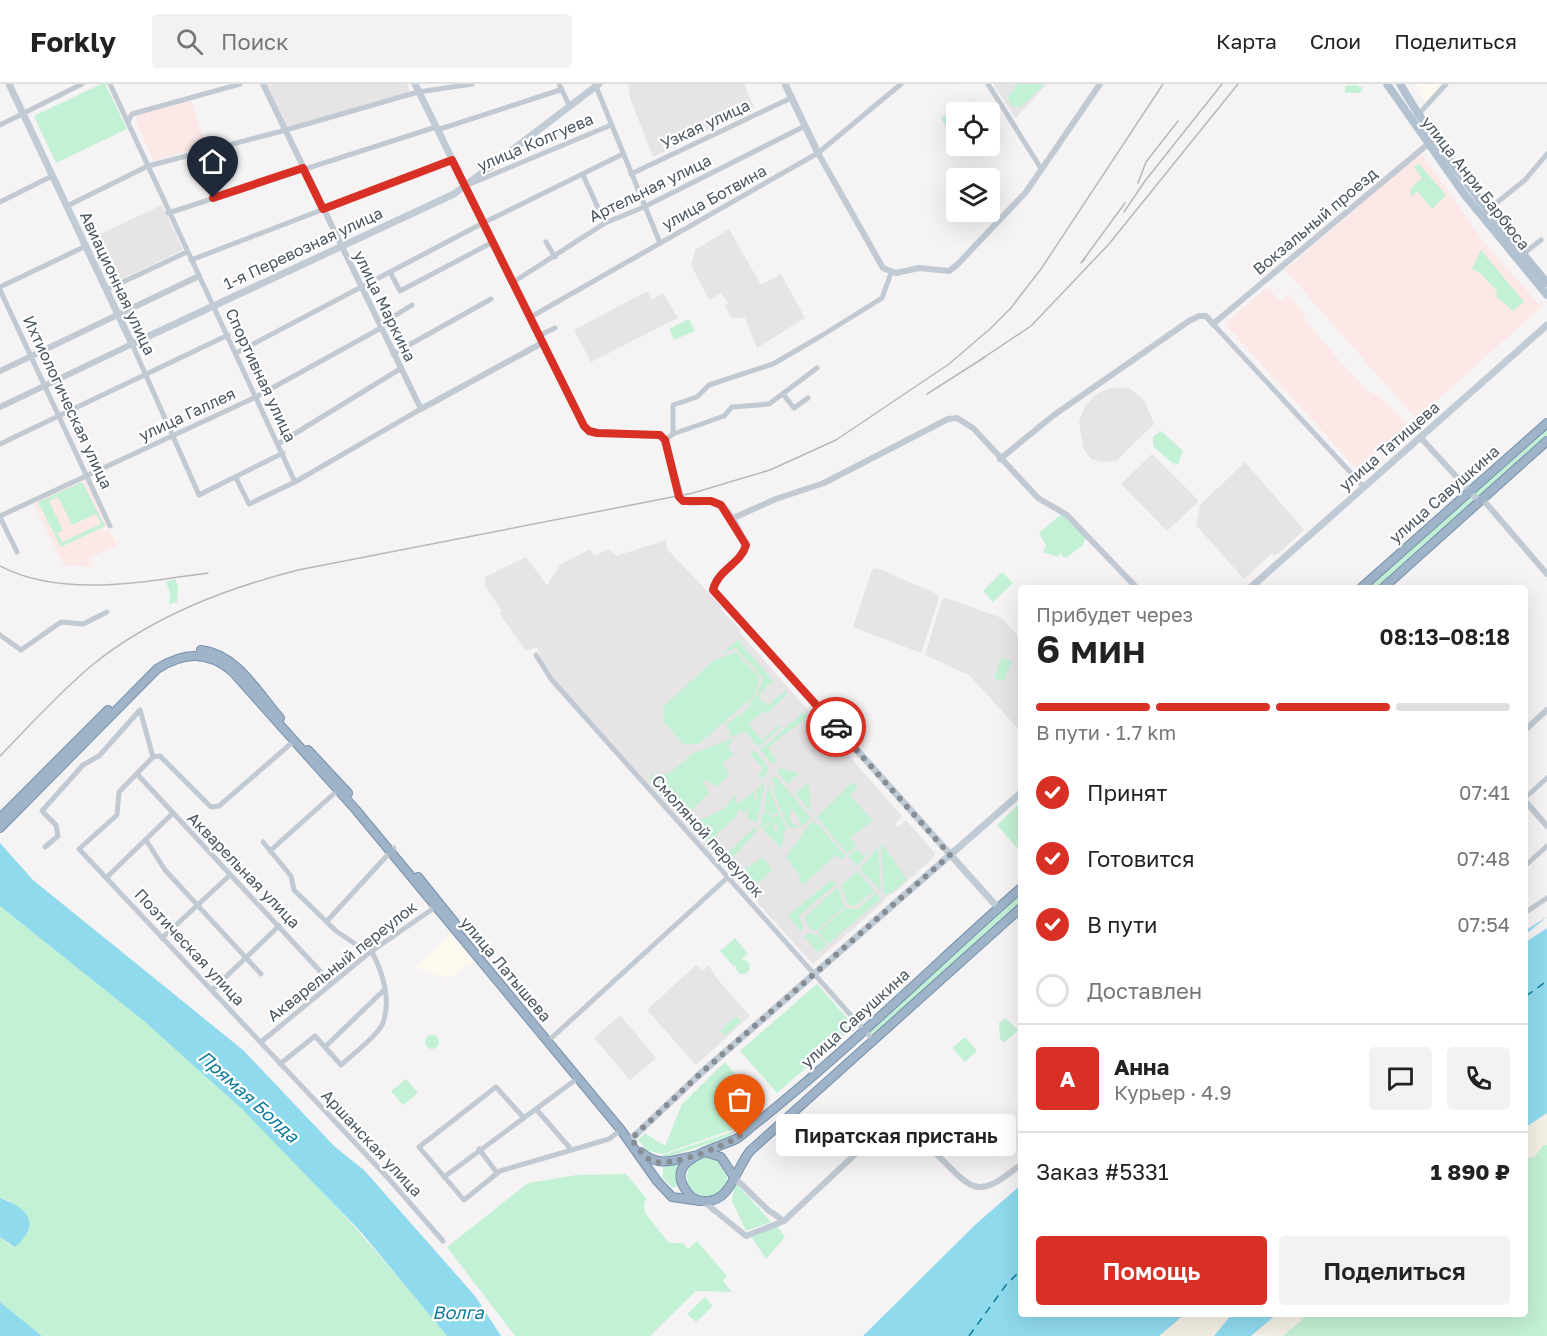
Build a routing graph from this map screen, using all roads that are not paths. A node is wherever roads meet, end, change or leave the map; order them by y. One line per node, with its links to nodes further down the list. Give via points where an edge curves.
1 (9, 84): 20 (main road, Авиационная улица)
2 (82, 84): 20 (street)
3 (110, 84): 22 (street, Спортивная улица)
4 (240, 84): 22 (street, via 132,114)
5 (263, 84): 28 (street, улица Маркина)
6 (415, 84): 17 (main road)
7 (472, 84): 17 (street)
8 (785, 84): 18 (main road)
9 (901, 84): 30 (street, улица Ботвина)
10 (988, 84): 36 (street)
11 (1100, 84): 36 (street)
12 (1387, 84): 23 (main road, улица Анри Барбюса)
13 (1400, 84): 21 (main road, улица Анри Барбюса)
14 (1446, 84): 21 (street)
15 (597, 85): 19 (main road, 1-я Перевозная улица); 25 (street)
16 (560, 87): 19 (street); 27 (street)
17 (418, 92): 27 (main road); 28 (street)
18 (791, 98): 26 (main road); 37 (street, Узкая улица)
19 (569, 105): 40 (main road, 1-я Перевозная улица)
20 (23, 113): 24 (street); 39 (main road, Авиационная улица)
21 (1419, 115): 23 (street); 29 (main road, улица Анри Барбюса)
22 (128, 121): 34 (street, Спортивная улица)
23 (1410, 121): 29 (main road, улица Анри Барбюса)
24 (0, 125)
25 (611, 125): 31 (street); 40 (street, улица Колгуева)
26 (805, 126): 30 (main road); 43 (street, Артельная улица)
27 (436, 128): 33 (main road); 35 (street)
28 (286, 130): 34 (street); 35 (street, улица Маркина)
29 (1430, 141): 46 (main road, улица Анри Барбюса); 73 (street, Вокзальный проезд)
30 (819, 153): 52 (street, улица Ботвина); 60 (street, via 883,268)
31 (623, 154): 37 (street); 38 (street)
32 (1547, 154): 46 (street, via 1525,180)
33 (452, 160): 40 (main road); 44 (street)
34 (148, 166): 42 (street); 45 (street, Спортивная улица)
35 (303, 168): 44 (street, улица Маркина); 45 (street)
36 (1042, 170): 60 (street, via 953,269 919,268)
37 (631, 174): 43 (street)
38 (583, 175): 47 (street); 48 (street)
39 (52, 176): 41 (street); 42 (main road, Авиационная улица)
40 (468, 186): 47 (main road); 54 (main road, 1-я Перевозная улица)
41 (0, 201)
42 (67, 206): 53 (main road, Авиационная улица)
43 (644, 207): 48 (street, Артельная улица); 52 (street)
44 (323, 209): 54 (street, улица Маркина); 58 (street)
45 (168, 213): 55 (street, Спортивная улица)
46 (1484, 213): 56 (main road, улица Анри Барбюса); 67 (main road, улица Анри Барбюса)
47 (483, 223): 50 (main road); 59 (street)
48 (604, 223): 57 (street, Артельная улица)
49 (1541, 240): 56 (street)
50 (493, 242): 59 (street, via 400,291); 62 (main road)
51 (547, 243): 57 (street)
52 (660, 243): 72 (street, улица Ботвина)
53 (86, 246): 65 (street); 66 (main road, Авиационная улица)
54 (340, 246): 64 (street, улица Маркина); 69 (main road, 1-я Перевозная улица)
55 (187, 252): 58 (street, Спортивная улица); 66 (street)
56 (1523, 254): 63 (main road, улица Анри Барбюса)
57 (555, 257): 62 (street, Артельная улица)
58 (191, 260): 61 (street, Спортивная улица)
59 (390, 272): 64 (street)
60 (891, 273): 95 (street, via 882,298 829,331 773,364 709,385 697,397 673,405)
61 (199, 276): 69 (street, Спортивная улица); 71 (street)
62 (512, 283): 72 (main road)
63 (1547, 283)
64 (361, 287): 75 (street, улица Маркина); 80 (street)
65 (0, 288): 82 (street, Ихтиологическая улица)
66 (106, 290): 71 (main road, Авиационная улица)
67 (1547, 295)
68 (491, 299): 81 (street)
69 (213, 305): 77 (street, Спортивная улица); 79 (main road, 1-я Перевозная улица)
70 (412, 305): 75 (street, улица Галлея)
71 (118, 315): 79 (main road, Авиационная улица); 82 (street)
72 (529, 318): 78 (main road)
73 (1213, 324): 103 (street, via 1204,316 1189,321 1026,435); 107 (street)
74 (1547, 325): 97 (main road, улица Татищева)
75 (380, 327): 81 (street, улица Маркина); 89 (street, улица Галлея)
76 (555, 328): 78 (street)
77 (228, 335): 80 (street, Спортивная улица); 86 (street)
78 (540, 340): 92 (street); 98 (main road, via 589,431 651,433)
79 (132, 344): 86 (street, Авиационная улица); 87 (street, 1-я Перевозная улица)
80 (236, 352): 89 (street, Спортивная улица)
81 (393, 354): 84 (street, улица Маркина)
82 (32, 356): 85 (street); 87 (street, Ихтиологическая улица)
83 (818, 368): 88 (street)
84 (400, 369): 92 (street, улица Маркина); 101 (street)
85 (0, 370)
86 (145, 374): 93 (street); 96 (street, Авиационная улица)
87 (46, 385): 91 (street, 1-я Перевозная улица); 93 (street, Ихтиологическая улица)
88 (783, 394): 90 (street, via 794,408); 95 (street, via 769,404 732,407 723,416)
89 (256, 397): 96 (street, улица Галлея); 101 (street, Спортивная улица)
90 (808, 398)
91 (0, 407)
92 (421, 409): 106 (street)
93 (61, 415): 100 (street); 104 (street, Ихтиологическая улица)
94 (1547, 423): 108 (highway, улица Савушкина)
95 (673, 434): 98 (street)
96 (172, 436): 104 (street, улица Галлея); 105 (street, Авиационная улица, via 199,495)
97 (1420, 437): 107 (main road, улица Татищева); 108 (street)
98 (665, 440): 111 (main road, via 681,499 686,503 716,502)
99 (1547, 441): 109 (highway, улица Савушкина)
100 (0, 444)
101 (278, 444): 102 (street, Спортивная улица)
102 (283, 453): 105 (street); 106 (street, Спортивная улица)
103 (1000, 459): 111 (street, via 966,421 948,419 824,483); 115 (street, via 1038,498 1067,515)
104 (87, 476): 110 (street, улица Галлея); 112 (street, Ихтиологическая улица)
105 (236, 477): 106 (street, via 249,504)
106 (295, 482)
107 (1364, 487): 116 (main road, улица Татищева)
108 (1469, 490): 109 (street); 117 (highway, улица Савушкина)
109 (1480, 500): 114 (street); 118 (highway, улица Савушкина)
110 (0, 517): 113 (street)
111 (731, 519): 143 (main road, via 746,545 744,552 718,575 713,590)
112 (110, 526)
113 (17, 552)
114 (1547, 574)
115 (1134, 585)
116 (1253, 585)
117 (1363, 585)
118 (1386, 585)
119 (106, 612): 120 (street, via 83,624 61,622 21,650)
120 (0, 634)
121 (536, 655): 147 (street, Смоляной переулок, via 551,679)
122 (1547, 710): 123 (street)
123 (1528, 727)
124 (294, 741): 125 (street, via 219,806 211,807 160,756); 128 (highway, улица Латышева); 129 (highway, улица Латышева, via 232,671 208,656 183,656 157,669)
125 (153, 757): 126 (street); 140 (street, via 140,710 42,811 56,825 57,836)
126 (137, 774): 133 (street, Акварельная улица); 146 (street, Поэтическая улица, via 119,792 117,815 79,849)
127 (1547, 777): 130 (street)
128 (338, 790): 141 (highway, улица Латышева); 142 (street)
129 (31, 793): 134 (highway); 136 (highway); 141 (highway, улица Латышева, via 154,664 182,651 211,651 236,666)
130 (1528, 795)
131 (1018, 796): 143 (main road)
132 (1528, 804): 135 (street)
133 (172, 814): 137 (street); 145 (street, Акварельная улица)
134 (0, 818)
135 (1547, 826)
136 (0, 828)
137 (146, 840): 146 (street); 151 (street, via 165,870)
138 (263, 842): 142 (street)
139 (1547, 846): 144 (street)
140 (45, 847)
141 (392, 850): 150 (highway, улица Латышева); 155 (street)
142 (270, 851): 155 (street, via 291,876 294,890)
143 (950, 855): 152 (main road); 161 (main road)
144 (1528, 863)
145 (230, 875): 151 (street); 156 (street, Акварельная улица)
146 (106, 878): 157 (street, Поэтическая улица)
147 (727, 878): 161 (street, Смоляной переулок); 166 (street)
148 (1018, 890): 152 (highway, улица Савушкина)
149 (1547, 898): 154 (street)
150 (436, 903): 158 (street, Акварельный переулок); 166 (highway, улица Латышева)
151 (197, 906): 157 (street); 159 (street)
152 (998, 908): 165 (highway, улица Савушкина)
153 (1018, 911): 167 (highway, улица Савушкина)
154 (1528, 911)
155 (327, 921): 158 (street)
156 (279, 926): 159 (street); 162 (street, Акварельная улица)
157 (162, 938): 163 (street, Поэтическая улица)
158 (371, 952): 162 (street, Акварельный переулок); 164 (street, via 382,970)
159 (246, 958): 160 (street); 163 (street)
160 (261, 974)
161 (813, 974): 165 (street, Смоляной переулок); 175 (main road)
162 (332, 983): 168 (street, Акварельный переулок)
163 (212, 990): 168 (street, Поэтическая улица)
164 (384, 990): 169 (street); 169 (street, via 387,1006 381,1027 342,1065)
165 (865, 1030): 167 (street, Смоляной переулок); 178 (highway, улица Савушкина, via 739,1137)
166 (549, 1040): 171 (highway, улица Латышева); 175 (highway, улица Латышева)
167 (873, 1040): 183 (highway, улица Савушкина, via 750,1151)
168 (261, 1042): 170 (street, Поэтическая улица)
169 (325, 1047): 170 (street, via 315,1035)
170 (280, 1064): 187 (street, Аршанская улица)
171 (578, 1078): 172 (street); 174 (highway, улица Латышева)
172 (536, 1109): 173 (street); 176 (street)
173 (524, 1118): 177 (street); 182 (street, via 498,1087 419,1147)
174 (621, 1130): 175 (highway, улица Латышева); 176 (street, via 609,1139)
175 (630, 1140): 179 (highway, улица Латышева, via 651,1160); 184 (highway, улица Латышева)
176 (570, 1148): 181 (street)
177 (479, 1149): 181 (street); 182 (street)
178 (695, 1155): 179 (highway); 183 (highway, via 706,1152 721,1157); 185 (highway, via 687,1162 682,1176 687,1193)
179 (661, 1163): 184 (highway)
180 (1018, 1167): 186 (street, via 979,1187 925,1144 892,1134 877,1137)
181 (496, 1173): 182 (street, via 464,1200)
182 (444, 1176)
183 (734, 1178): 185 (highway, улица Савушкина, via 718,1199); 186 (street)
184 (657, 1181): 185 (highway, улица Латышева, via 672,1197)
185 (701, 1201): 186 (street, via 746,1236)
186 (784, 1221)
187 (443, 1241)

